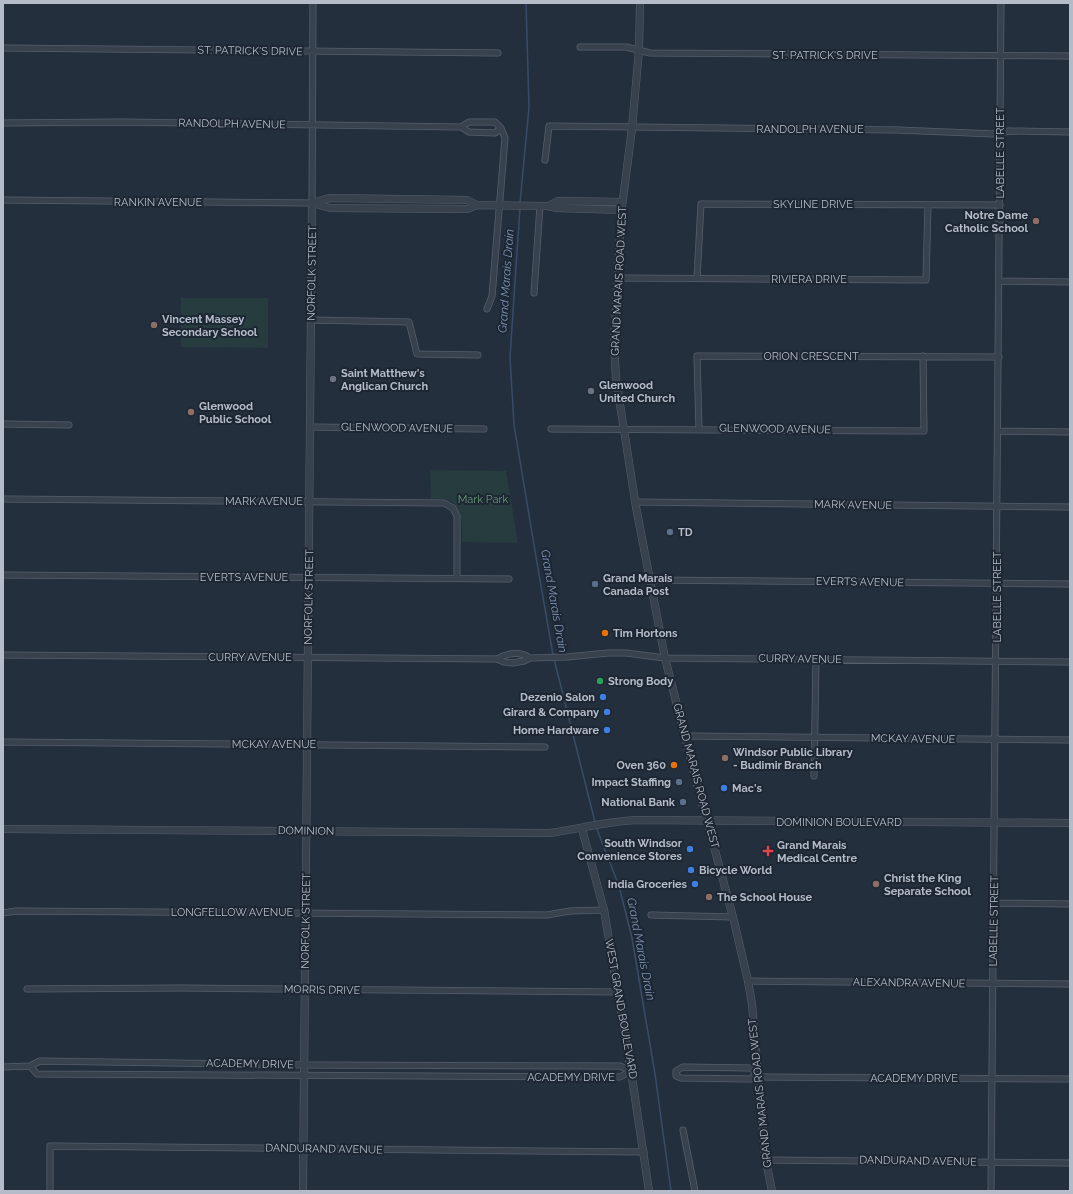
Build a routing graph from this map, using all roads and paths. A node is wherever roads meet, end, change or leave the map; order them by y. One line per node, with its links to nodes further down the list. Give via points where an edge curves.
1 (313, 3): 7 (street, NORFOLK STREET)
2 (640, 3): 6 (street, GRAND MARAIS ROAD WEST)
3 (1001, 3): 9 (street, LABELLE STREET)
4 (580, 47): 6 (street, ST. PATRICK'S DRIVE, via 626,47)
5 (3, 48): 7 (street, ST. PATRICK'S DRIVE)
6 (639, 50): 9 (street, ST. PATRICK'S DRIVE, via 650,53); 15 (street, GRAND MARAIS ROAD WEST)
7 (313, 51): 8 (street, ST. PATRICK'S DRIVE); 12 (street, NORFOLK STREET)
8 (498, 53)
9 (1001, 56): 10 (street, ST. PATRICK'S DRIVE); 17 (street, LABELLE STREET)
10 (1070, 56)
11 (3, 123): 12 (street, RANDOLPH AVENUE)
12 (313, 125): 13 (street, RANDOLPH AVENUE); 21 (street, NORFOLK STREET)
13 (461, 127): 14 (street, RANDOLPH AVENUE, via 469,132 495,133); 14 (street, RANDOLPH AVENUE, via 469,122 495,122)
14 (501, 128): 22 (street, via 505,138)
15 (632, 128): 17 (street, RANDOLPH AVENUE); 18 (street, RANDOLPH AVENUE, via 549,126); 20 (street, GRAND MARAIS ROAD WEST)
16 (1070, 132): 17 (street, RANDOLPH AVENUE)
17 (1000, 133): 25 (street, LABELLE STREET)
18 (545, 160)
19 (3, 200): 21 (street, RANKIN AVENUE)
20 (622, 202): 26 (street, RANKIN AVENUE, via 558,201); 27 (street, GRAND MARAIS ROAD WEST)
21 (312, 203): 22 (street, RANKIN AVENUE, via 330,208 467,209 476,205); 34 (street, NORFOLK STREET)
22 (502, 205): 23 (street, RANKIN AVENUE); 33 (street, via 492,296)
23 (536, 205): 26 (street, RANKIN AVENUE); 32 (street)
24 (928, 205): 25 (street, SKYLINE DRIVE); 29 (street, SKYLINE DRIVE, via 701,204); 29 (street, RIVIERA DRIVE, via 926,280)
25 (1000, 205): 30 (street, LABELLE STREET)
26 (548, 206): 27 (street, RANKIN AVENUE)
27 (622, 210): 28 (street, GRAND MARAIS ROAD WEST)
28 (618, 278): 29 (street, RIVIERA DRIVE); 41 (street, GRAND MARAIS ROAD WEST, via 614,351)
29 (697, 278)
30 (999, 281): 31 (street); 37 (street, LABELLE STREET)
31 (1070, 282)
32 (534, 293)
33 (487, 309)
34 (311, 320): 35 (street, via 409,322 417,354); 40 (street, NORFOLK STREET)
35 (478, 355)
36 (923, 356): 37 (street, ORION CRESCENT); 44 (street, GLENWOOD AVENUE, via 924,431); 44 (street, ORION CRESCENT, via 697,356)
37 (999, 356): 45 (street, LABELLE STREET)
38 (3, 424): 39 (street)
39 (69, 425)
40 (310, 427): 42 (street, GLENWOOD AVENUE); 48 (street, NORFOLK STREET)
41 (623, 428): 43 (street, GLENWOOD AVENUE); 44 (street, GLENWOOD AVENUE); 49 (street, GRAND MARAIS ROAD WEST)
42 (484, 429)
43 (551, 429)
44 (700, 429)
45 (998, 430): 46 (street); 50 (street, LABELLE STREET)
46 (1070, 432)
47 (3, 499): 48 (street, MARK AVENUE)
48 (310, 502): 53 (street, NORFOLK STREET); 54 (street, MARK AVENUE, via 444,502 453,508 457,516)
49 (636, 502): 50 (street, MARK AVENUE); 56 (street, GRAND MARAIS ROAD WEST)
50 (998, 506): 51 (street, MARK AVENUE); 57 (street, LABELLE STREET)
51 (1070, 507)
52 (3, 575): 53 (street, EVERTS AVENUE)
53 (309, 578): 54 (street, EVERTS AVENUE); 60 (street, NORFOLK STREET)
54 (458, 578): 55 (street, EVERTS AVENUE)
55 (509, 579)
56 (650, 580): 57 (street, EVERTS AVENUE); 62 (street, GRAND MARAIS ROAD WEST)
57 (997, 584): 58 (street, EVERTS AVENUE); 65 (street, LABELLE STREET)
58 (1070, 584)
59 (3, 655): 60 (street, CURRY AVENUE)
60 (308, 658): 63 (street, CURRY AVENUE); 72 (street, NORFOLK STREET)
61 (530, 658): 62 (street, CURRY AVENUE, via 626,653); 63 (street, CURRY AVENUE, via 514,663); 63 (street, CURRY AVENUE, via 518,654 504,655)
62 (665, 658): 64 (street, CURRY AVENUE); 67 (street, GRAND MARAIS ROAD WEST)
63 (497, 659)
64 (816, 659): 65 (street, CURRY AVENUE); 68 (street)
65 (996, 661): 66 (street, CURRY AVENUE); 69 (street, LABELLE STREET)
66 (1070, 662)
67 (685, 736): 68 (street, MCKAY AVENUE); 75 (street, GRAND MARAIS ROAD WEST)
68 (815, 738): 69 (street, MCKAY AVENUE); 74 (street)
69 (996, 740): 70 (street, MCKAY AVENUE); 77 (street, LABELLE STREET)
70 (1070, 740)
71 (3, 742): 72 (street, MCKAY AVENUE)
72 (307, 745): 73 (street, MCKAY AVENUE); 81 (street, NORFOLK STREET)
73 (545, 747)
74 (814, 776)
75 (707, 821): 76 (street, DOMINION BOULEVARD, via 638,820); 77 (street, DOMINION BOULEVARD); 88 (street, GRAND MARAIS ROAD WEST)
76 (609, 823): 80 (street, DOMINION)
77 (995, 823): 78 (street, DOMINION BOULEVARD); 82 (street, LABELLE STREET)
78 (1070, 823)
79 (3, 829): 81 (street, DOMINION)
80 (582, 829): 81 (street, DOMINION, via 550,833); 84 (street, WEST GRAND BOULEVARD)
81 (306, 831): 86 (street, NORFOLK STREET)
82 (994, 903): 83 (street); 90 (street, LABELLE STREET)
83 (1070, 904)
84 (604, 910): 86 (street, LONGFELLOW AVENUE, via 547,915); 94 (street, WEST GRAND BOULEVARD)
85 (3, 912): 86 (street, LONGFELLOW AVENUE)
86 (306, 913): 93 (street, NORFOLK STREET)
87 (651, 915): 88 (street)
88 (733, 917): 89 (street, GRAND MARAIS ROAD WEST)
89 (748, 981): 90 (street, ALEXANDRA AVENUE); 100 (street, GRAND MARAIS ROAD WEST)
90 (994, 983): 91 (street, ALEXANDRA AVENUE); 101 (street, LABELLE STREET)
91 (1070, 984)
92 (27, 989): 93 (street, MORRIS DRIVE)
93 (305, 989): 94 (street, MORRIS DRIVE); 95 (street, NORFOLK STREET)
94 (618, 992): 98 (street, WEST GRAND BOULEVARD)
95 (304, 1065): 96 (street, ACADEMY DRIVE, via 40,1061); 98 (street, ACADEMY DRIVE, via 620,1066); 99 (street, NORFOLK STREET)
96 (30, 1066): 97 (street, ACADEMY DRIVE); 99 (street, ACADEMY DRIVE, via 37,1074)
97 (3, 1068)
98 (631, 1071): 99 (street, ACADEMY DRIVE, via 620,1077); 105 (street, WEST GRAND BOULEVARD)
99 (304, 1075): 104 (street, NORFOLK STREET)
100 (758, 1075): 100 (street, ACADEMY DRIVE, via 750,1068 682,1067 676,1071 676,1076 681,1078 751,1079); 101 (street, ACADEMY DRIVE); 106 (street, GRAND MARAIS ROAD WEST)
101 (993, 1079): 102 (street, ACADEMY DRIVE); 107 (street, LABELLE STREET)
102 (1070, 1079)
103 (683, 1130): 112 (street)
104 (303, 1149): 105 (street, DANDURAND AVENUE); 109 (street, DANDURAND AVENUE, via 50,1146); 110 (street, NORFOLK STREET)
105 (644, 1152): 111 (street, WEST GRAND BOULEVARD)
106 (765, 1160): 107 (street, DANDURAND AVENUE); 113 (street, GRAND MARAIS ROAD WEST)
107 (992, 1162): 108 (street, DANDURAND AVENUE); 114 (street, LABELLE STREET)
108 (1070, 1163)
109 (50, 1191)
110 (303, 1191)
111 (649, 1191)
112 (695, 1191)
113 (772, 1191)
114 (992, 1191)

